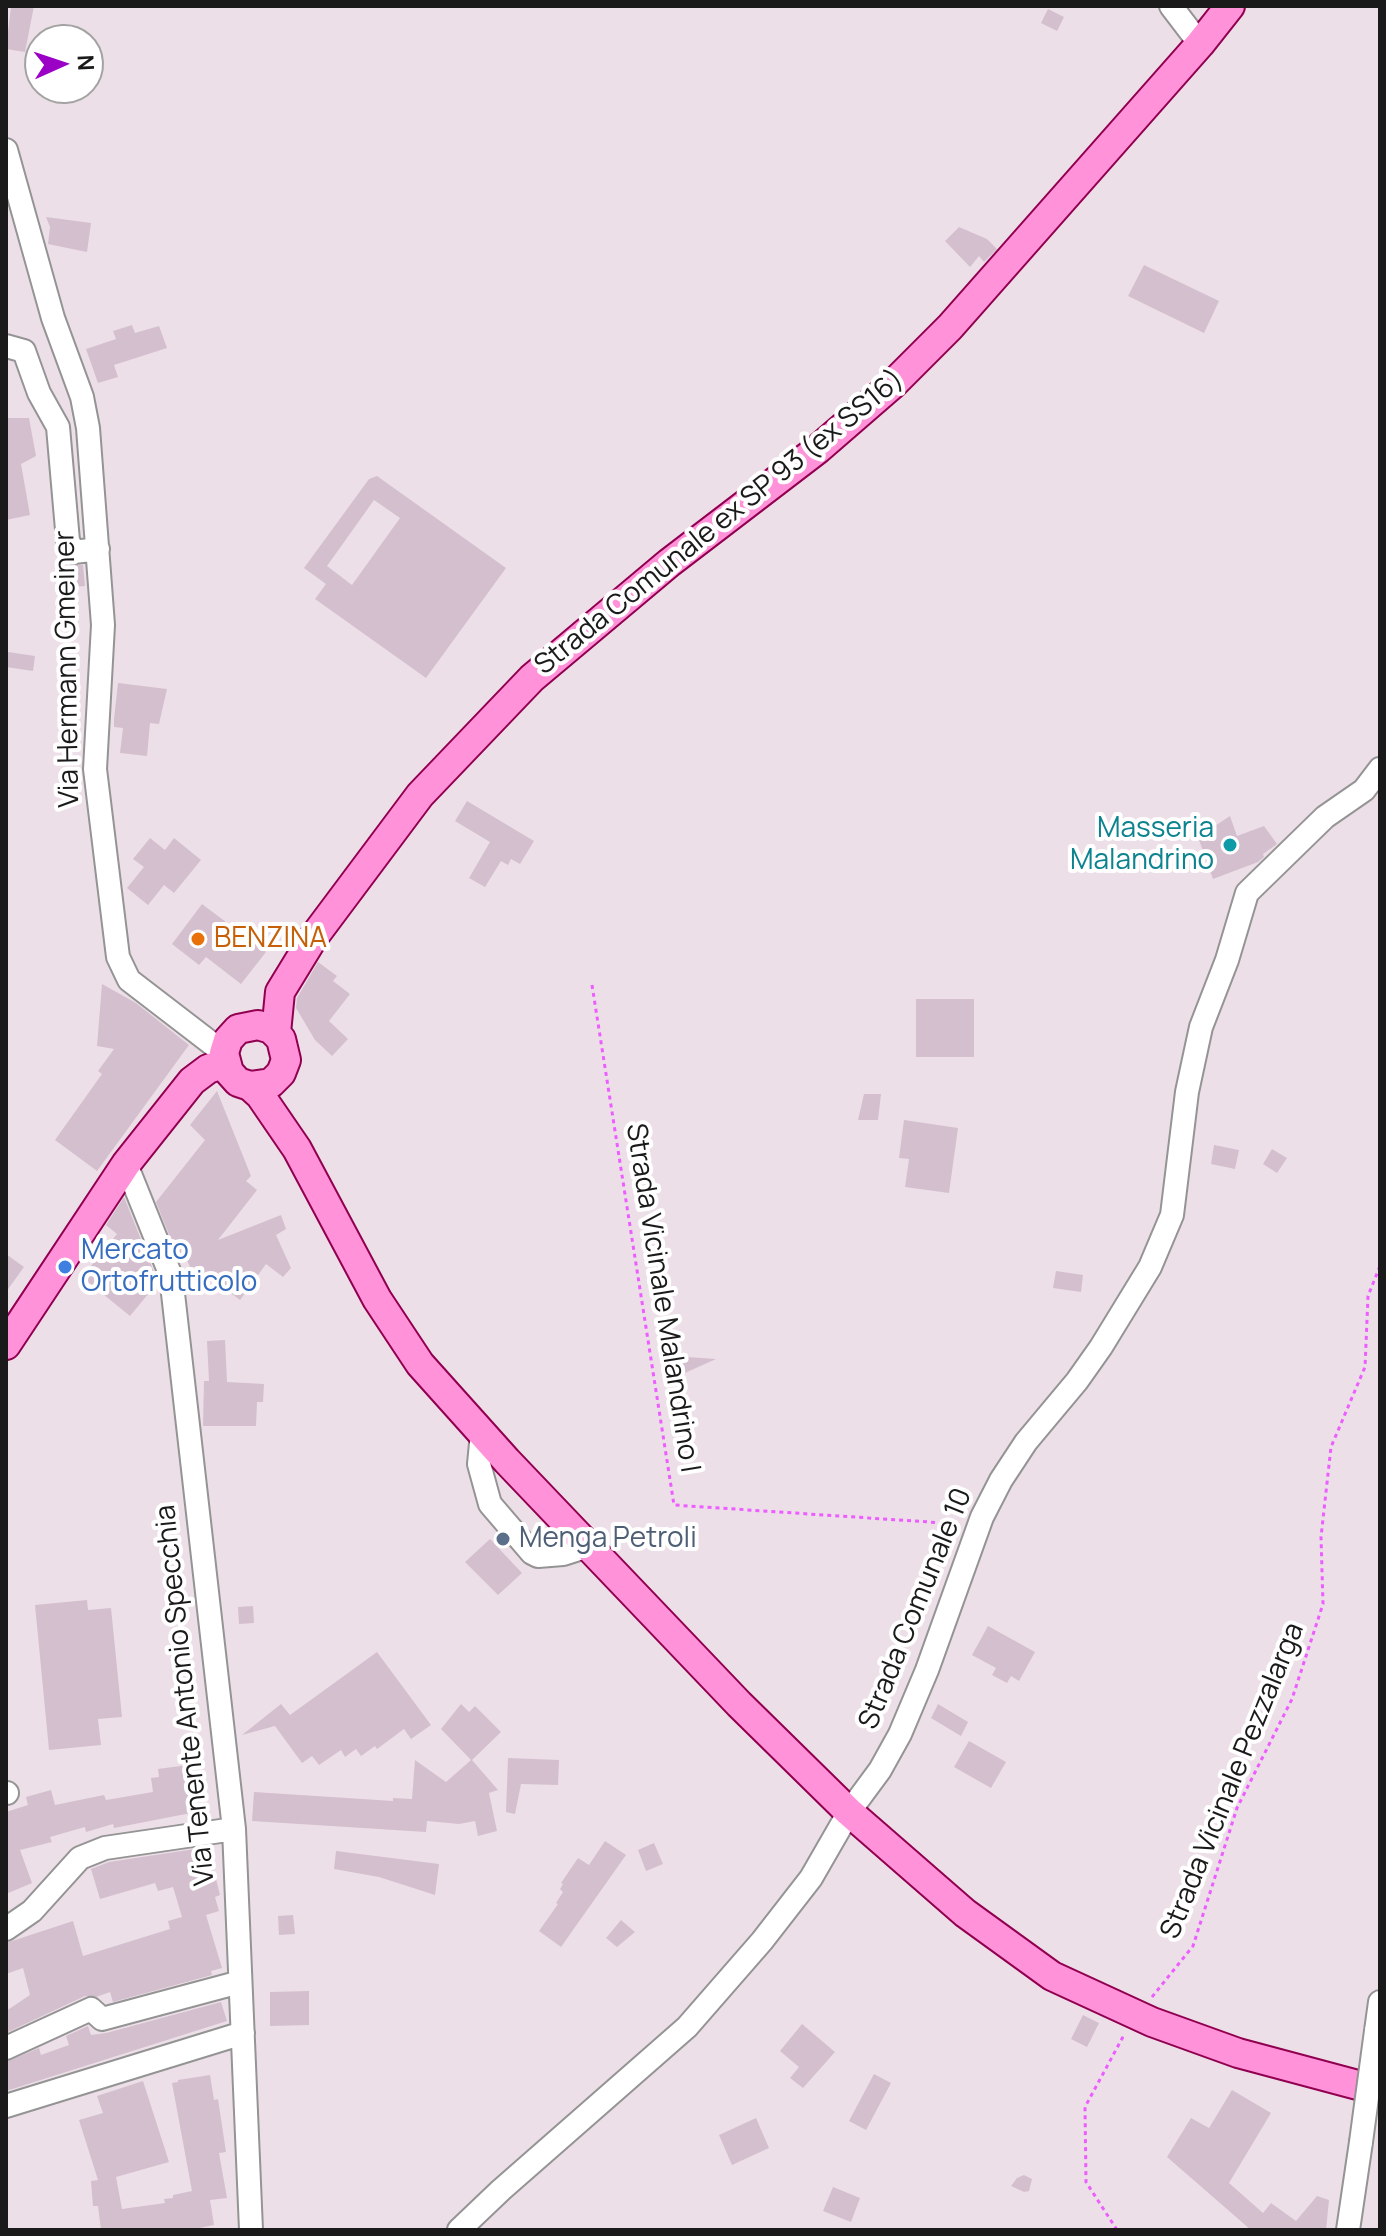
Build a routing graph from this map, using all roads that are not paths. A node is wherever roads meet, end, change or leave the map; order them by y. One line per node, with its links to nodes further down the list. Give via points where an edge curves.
1 (1171, 6): 3 (street)
2 (1230, 6): 3 (main road, Strada Comunale ex SP 93 (ex SS16))
3 (1200, 44): 9 (main road, Strada Comunale ex SP 93 (ex SS16), via 950,327 893,384 532,678 420,795)
4 (6, 150): 5 (street, Via Hermann Gmeiner)
5 (13, 207): 7 (street, Via Hermann Gmeiner, via 82,397)
6 (6, 346): 7 (street, via 24,351 58,427 68,541 74,552)
7 (98, 549): 12 (street, Via Hermann Gmeiner, via 103,625 95,769 118,957 129,980)
8 (1380, 769): 19 (street, Strada Comunale 10, via 1364,790 1325,817 1247,893 1201,1027 1167,1228 1150,1267 1101,1347 1001,1480 900,1734)
9 (313, 938): 10 (main road, Strada Comunale ex SP 93 (ex SS16), via 251,1008); 11 (main road, Strada Comunale ex SP 93 (ex SS16), via 280,992)
10 (244, 1026): 11 (main road); 12 (main road, via 233,1034)
11 (276, 1033): 13 (main road, via 286,1052)
12 (233, 1070): 13 (main road, via 264,1085); 14 (main road, via 260,1095); 15 (main road, via 180,1095)
13 (281, 1073): 14 (main road)
14 (297, 1149): 17 (main road, via 377,1299 420,1364)
15 (126, 1164): 16 (main road); 20 (street, Via Tenente Antonio Specchia, via 171,1276)
16 (6, 1345)
17 (482, 1433): 18 (main road); 18 (street, via 479,1464 490,1504 532,1553 563,1554)
18 (588, 1546): 19 (main road)
19 (849, 1812): 26 (main road, via 965,1913 1052,1976 1133,2020); 29 (street, Strada Comunale 10, via 811,1878 687,2027)
20 (234, 1829): 21 (street, via 105,1848 80,1858 32,1911); 22 (street, Via Tenente Antonio Specchia)
21 (6, 1929)
22 (240, 1982): 24 (street, Via Tenente Antonio Specchia); 25 (street, via 102,2019 91,2009)
23 (1380, 2002): 30 (street, bridge)
24 (243, 2033): 27 (street); 28 (street, Via Tenente Antonio Specchia)
25 (6, 2048)
26 (1380, 2091)
27 (6, 2106)
28 (251, 2230)
29 (459, 2230)
30 (1348, 2230)

